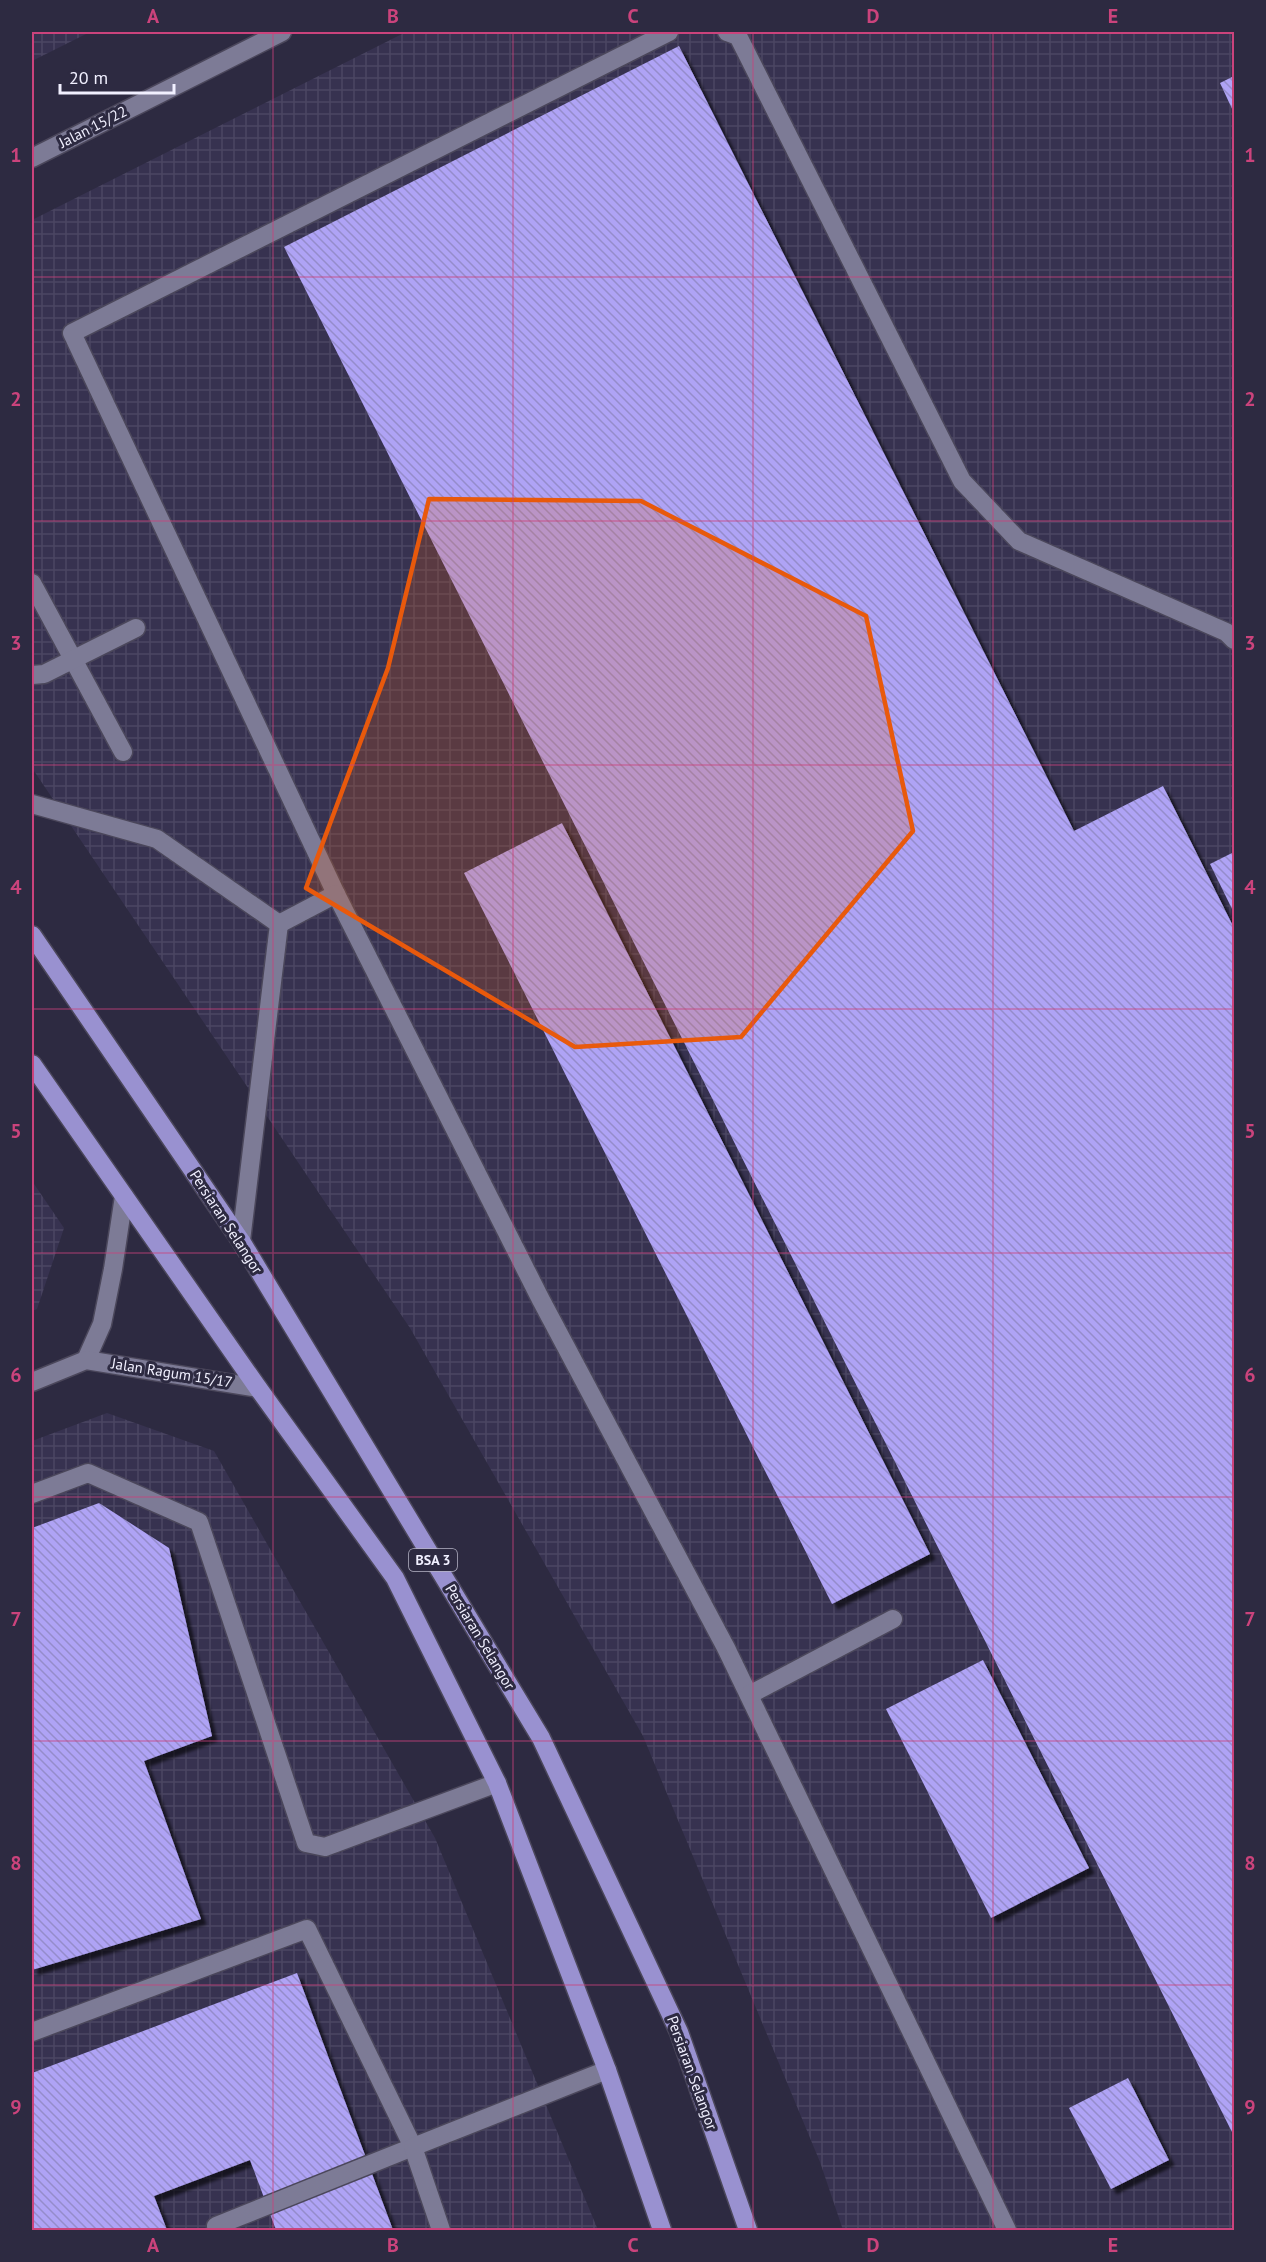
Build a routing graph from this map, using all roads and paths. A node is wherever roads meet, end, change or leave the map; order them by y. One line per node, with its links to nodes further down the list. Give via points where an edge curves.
1 (282, 32): 4 (street, Jalan 15/22)
2 (669, 32): 12 (street, via 72,333)
3 (727, 32): 7 (street, via 738,36 962,481 1019,541 1226,632)
4 (32, 158)
5 (32, 583): 8 (street)
6 (136, 628): 8 (street)
7 (1234, 640)
8 (73, 660): 9 (street, via 44,674); 10 (street)
9 (32, 675)
10 (123, 752)
11 (32, 804): 13 (street, via 157,839)
12 (336, 894): 13 (street); 23 (street, via 541,1300)
13 (279, 924): 17 (street)
14 (32, 935): 17 (main road, Persiaran Selangor / BSA 3)
15 (32, 1064): 16 (main road, BSA 3)
16 (124, 1196): 18 (street, via 102,1324); 20 (main road, BSA 3)
17 (241, 1241): 31 (main road, Persiaran Selangor / BSA 3, via 541,1738 679,2032)
18 (86, 1360): 19 (street); 20 (street, Jalan Ragum 15/17)
19 (32, 1382)
20 (258, 1388): 24 (main road, BSA 3, via 395,1578)
21 (32, 1494): 24 (street, via 88,1473 199,1522 306,1843 325,1847)
22 (893, 1619): 23 (street)
23 (749, 1695): 32 (street)
24 (497, 1783): 26 (main road, BSA 3)
25 (32, 2032): 27 (street, via 307,1929)
26 (607, 2070): 27 (street); 30 (main road, BSA 3)
27 (413, 2147): 28 (street, via 216,2226); 29 (street)
28 (218, 2230)
29 (441, 2230)
30 (662, 2230)
31 (748, 2230)
32 (1007, 2230)

